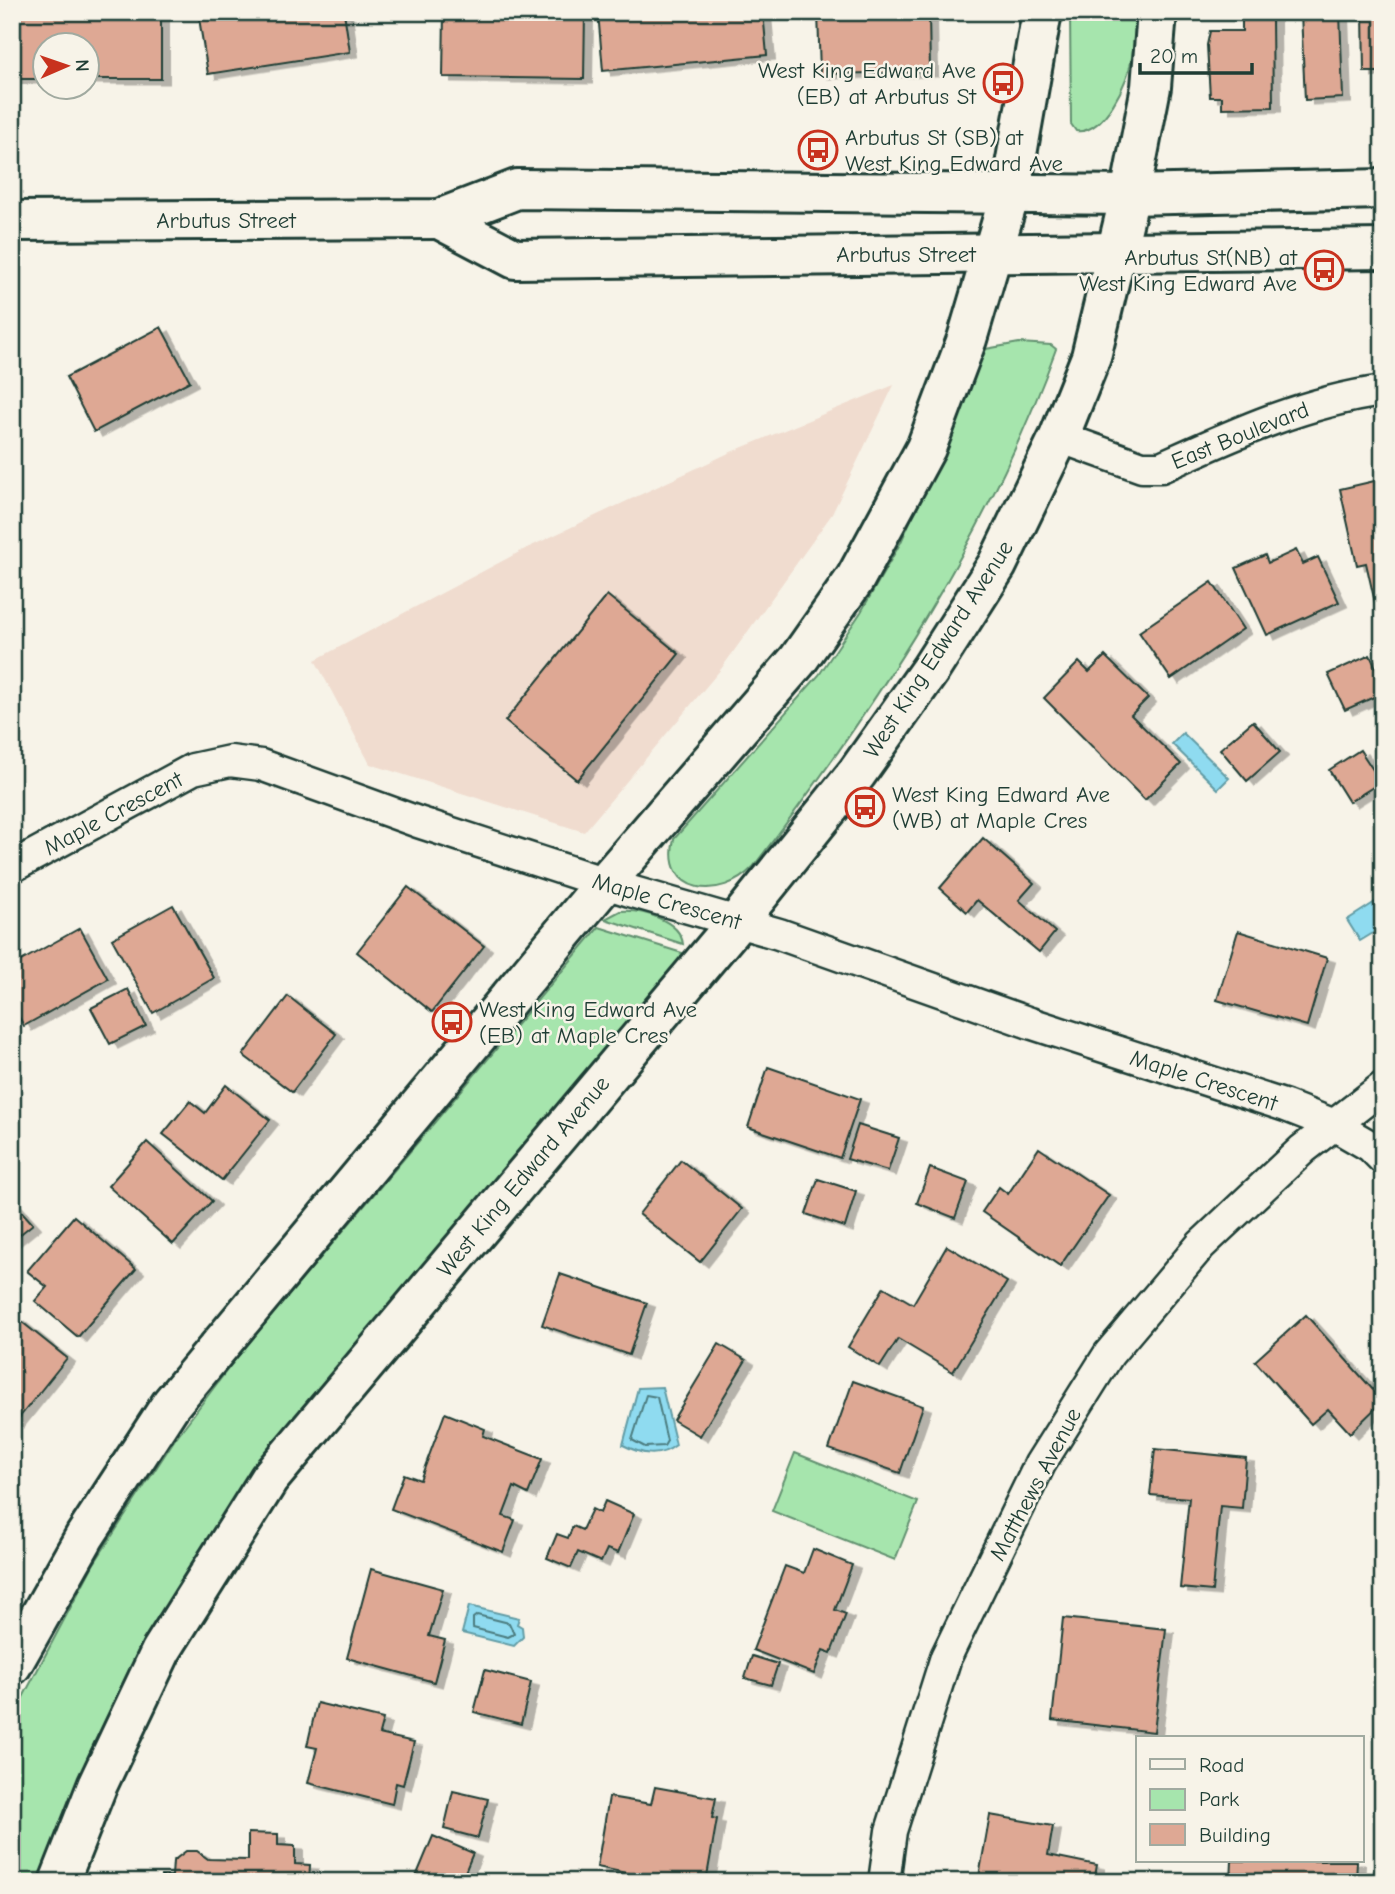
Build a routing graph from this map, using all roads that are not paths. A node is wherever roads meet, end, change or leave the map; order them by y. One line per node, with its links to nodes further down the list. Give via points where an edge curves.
1 (1042, 12): 4 (main road)
2 (1157, 12): 5 (main road, West King Edward Avenue, via 1151,87)
3 (1383, 189): 5 (main road, Arbutus Street)
4 (1010, 194): 5 (main road, Arbutus Street); 6 (main road, Arbutus Street, via 517,189); 9 (main road)
5 (1130, 195): 10 (main road, West King Edward Avenue)
6 (439, 219): 7 (main road, Arbutus Street); 9 (main road, Arbutus Street, via 515,259)
7 (12, 221)
8 (1383, 249): 10 (main road, Arbutus Street)
9 (993, 254): 10 (main road, Arbutus Street); 14 (main road, via 926,448 855,579 798,660)
10 (1116, 254): 12 (main road, West King Edward Avenue, via 1091,357)
11 (1383, 391): 12 (street, East Boulevard, via 1341,397 1274,416 1161,467 1142,467)
12 (1059, 437): 15 (main road, West King Edward Avenue, via 997,565 930,670 857,773)
13 (12, 867): 14 (street, Maple Crescent, via 193,769 230,761 261,765)
14 (605, 883): 15 (street, Maple Crescent); 19 (main road, via 171,1404 85,1536)
15 (738, 921): 17 (street, Maple Crescent); 20 (main road, West King Edward Avenue, via 269,1479 161,1651 97,1786)
16 (1383, 1087): 17 (street, Matthews Avenue)
17 (1332, 1124): 18 (street, Maple Crescent); 21 (street, Matthews Avenue, via 1201,1245 1109,1353 1040,1464 946,1657 891,1831)
18 (1383, 1159)
19 (12, 1665)
20 (59, 1882)
21 (884, 1882)

